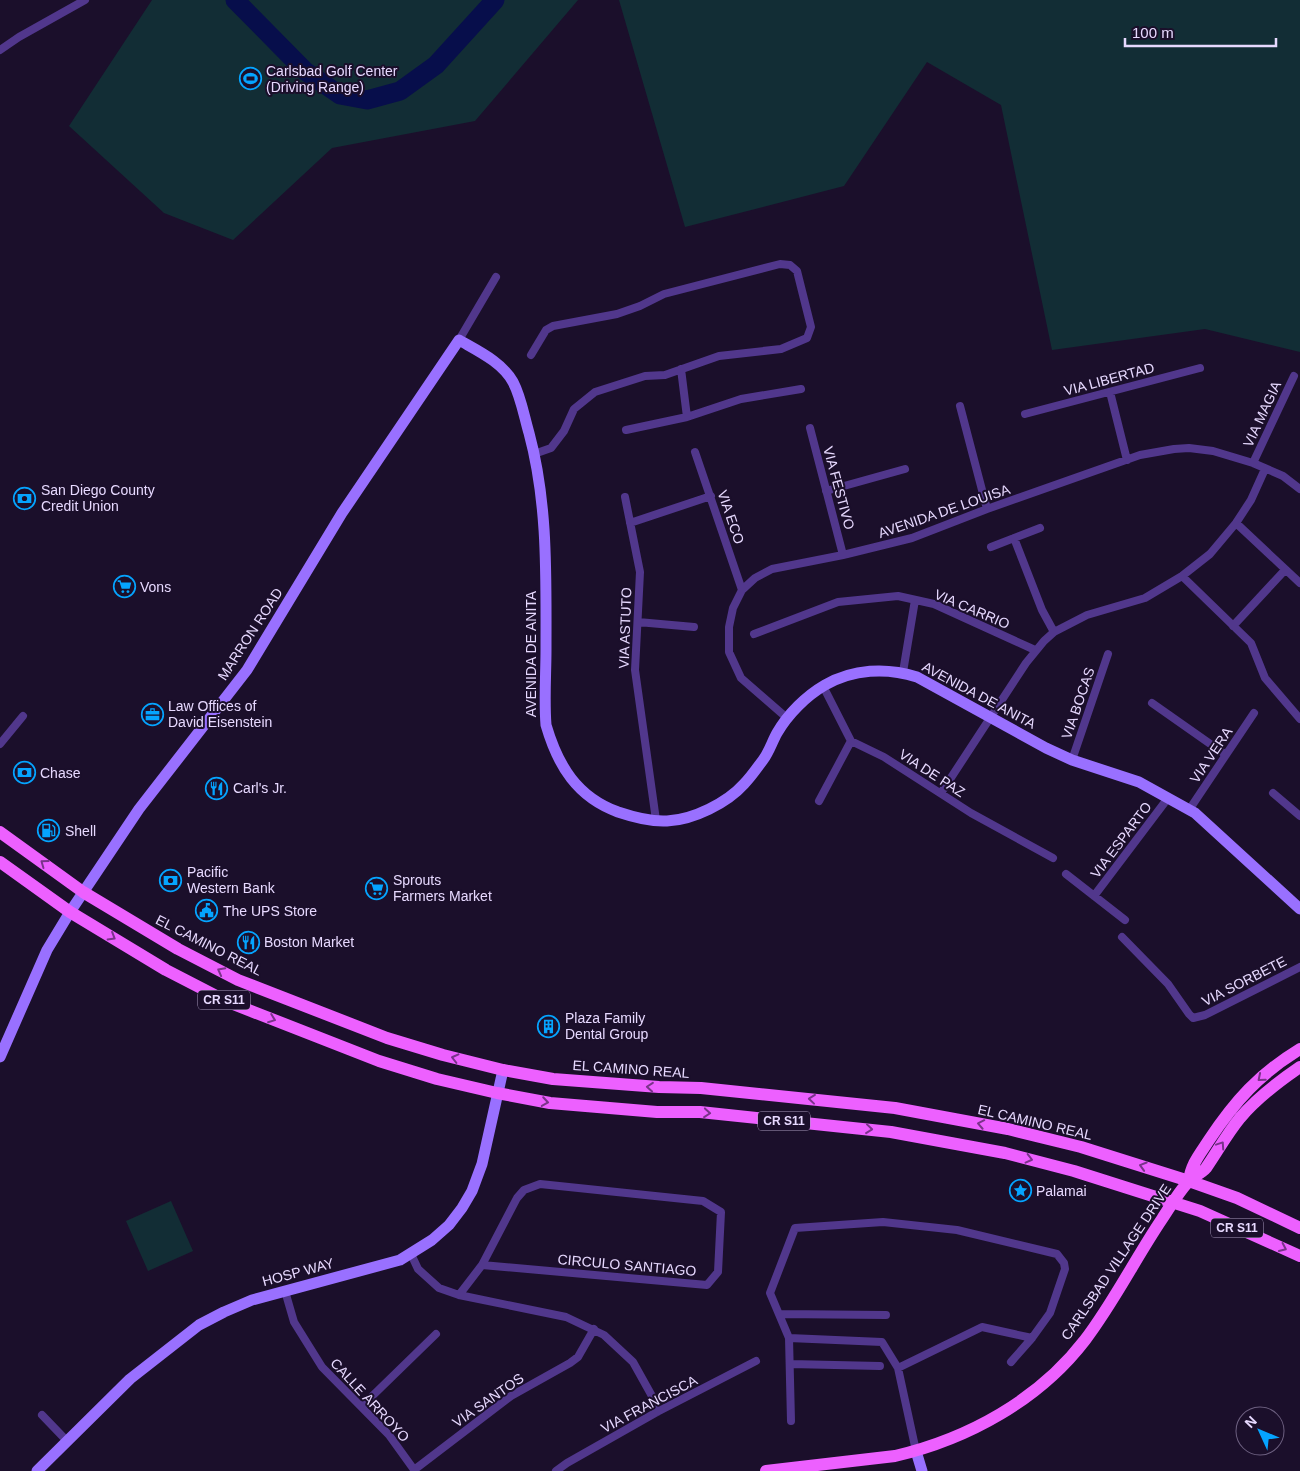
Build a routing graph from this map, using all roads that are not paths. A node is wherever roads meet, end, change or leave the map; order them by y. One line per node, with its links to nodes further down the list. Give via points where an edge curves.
1 (85, 0): 2 (street)
2 (0, 50)
3 (496, 277): 4 (street, MARRON ROAD)
4 (459, 340): 17 (street, AVENIDA DE ANITA, via 487,357 512,381 520,397); 68 (street, MARRON ROAD, via 342,513 247,670 139,809)
5 (531, 355): 7 (street, via 546,330 553,326 616,314 664,294 780,264 790,265 797,272 811,327 807,338 781,349 719,356)
6 (1200, 368): 10 (street, VIA LIBERTAD)
7 (681, 369): 13 (street); 17 (street, via 665,375 645,376 595,392 574,409 564,431 551,448)
8 (1294, 376): 19 (street, VIA MAGIA)
9 (801, 389): 13 (street, via 741,399)
10 (1110, 392): 12 (street, VIA LIBERTAD); 18 (street)
11 (960, 406): 26 (street)
12 (1025, 414)
13 (687, 417): 15 (street)
14 (810, 428): 23 (street, VIA FESTIVO)
15 (626, 430)
16 (694, 452): 24 (street, VIA ECO)
17 (534, 454): 63 (street, AVENIDA DE ANITA, via 544,520 545,712 551,743 567,774 596,801 628,815)
18 (1127, 460): 19 (street, AVENIDA DE LOUISA, via 1189,448); 26 (street, AVENIDA DE LOUISA)
19 (1253, 463): 20 (street, AVENIDA DE LOUISA)
20 (1265, 469): 22 (street, AVENIDA DE LOUISA, via 1283,476); 27 (street, via 1252,500)
21 (905, 470): 23 (street)
22 (1300, 489)
23 (826, 491): 32 (street, VIA FESTIVO)
24 (711, 496): 28 (street); 36 (street, VIA ECO)
25 (625, 497): 28 (street, VIA ASTUTO)
26 (987, 509): 32 (street, AVENIDA DE LOUISA, via 912,538)
27 (1236, 523): 33 (street); 34 (street, via 1210,554)
28 (630, 524): 38 (street, VIA ASTUTO, via 640,572)
29 (1040, 528): 30 (street)
30 (1014, 538): 31 (street); 41 (street)
31 (990, 547)
32 (844, 555): 36 (street, AVENIDA DE LOUISA, via 772,569)
33 (1285, 570): 35 (street); 39 (street)
34 (1182, 576): 39 (street); 41 (street, via 1145,598 1087,615)
35 (1300, 583)
36 (742, 590): 51 (street, AVENIDA DE LOUISA, via 730,616 730,652 741,678)
37 (915, 600): 42 (street, VIA CARRIO, via 898,596 838,602); 43 (street, VIA CARRIO, via 934,604); 45 (street)
38 (638, 622): 40 (street); 63 (street, VIA ASTUTO, via 635,670)
39 (1233, 626): 52 (street, via 1251,643 1265,678)
40 (694, 627)
41 (1054, 632): 43 (street)
42 (754, 634)
43 (1035, 650): 50 (street)
44 (1108, 654): 56 (street, VIA BOCAS)
45 (902, 672): 46 (street, AVENIDA DE ANITA, via 867,671); 50 (street, AVENIDA DE ANITA, via 917,676)
46 (823, 686): 51 (street, AVENIDA DE ANITA); 53 (street)
47 (1152, 703): 55 (street)
48 (1254, 713): 55 (street, VIA VERA)
49 (23, 716): 54 (street)
50 (990, 716): 56 (street, AVENIDA DE ANITA); 57 (street)
51 (787, 718): 63 (street, AVENIDA DE ANITA, via 765,758 744,785 717,805 696,814 667,821)
52 (1300, 718)
53 (851, 741): 57 (street, VIA DE PAZ, via 884,756); 60 (street)
54 (0, 744)
55 (1226, 755): 61 (street, VIA VERA)
56 (1072, 760): 59 (street, AVENIDA DE ANITA, via 1139,782)
57 (941, 793): 65 (street, VIA DE PAZ)
58 (1273, 793): 62 (street)
59 (1168, 798): 61 (street, AVENIDA DE ANITA); 69 (street, VIA ESPARTO)
60 (819, 801)
61 (1188, 810): 70 (street, AVENIDA DE ANITA)
62 (1300, 816)
63 (656, 820)
64 (0, 832): 68 (main road, EL CAMINO REAL / CR S11, one-way to 64)
65 (1053, 858)
66 (0, 862): 71 (main road, CR S11)
67 (1066, 874): 69 (street)
68 (83, 892): 71 (street, MARRON ROAD); 78 (main road, EL CAMINO REAL / CR S11, one-way to 68, via 387,1038 238,980 178,949)
69 (1094, 896): 72 (street)
70 (1300, 909)
71 (70, 912): 76 (street, MARRON ROAD, via 46,950); 79 (main road, CR S11, one-way to 79, via 166,970 228,1002 379,1061)
72 (1125, 920)
73 (1122, 938): 74 (street, VIA SORBETE, via 1168,984 1191,1016 1200,1018)
74 (1300, 967)
75 (1300, 1049): 80 (main road, CARLSBAD VILLAGE DRIVE, one-way to 80, via 1247,1089 1235,1103 1191,1167)
76 (0, 1057)
77 (1300, 1067): 80 (main road, CARLSBAD VILLAGE DRIVE, one-way to 77, via 1204,1171 1255,1101)
78 (503, 1070): 79 (street, HOSP WAY); 80 (main road, EL CAMINO REAL / CR S11, one-way to 78, via 1029,1134 895,1108 702,1088 553,1079)
79 (498, 1094): 81 (main road, CR S11, one-way to 81, via 550,1103 657,1112 700,1112 891,1132 1005,1153); 83 (street, HOSP WAY, via 482,1164 472,1191 449,1225)
80 (1190, 1181): 81 (main road, CARLSBAD VILLAGE DRIVE); 82 (main road, EL CAMINO REAL / CR S11)
81 (1174, 1202): 84 (main road, CR S11, one-way to 84); 104 (main road, CARLSBAD VILLAGE DRIVE, via 1106,1310 1057,1370 1040,1386 992,1419 940,1444)
82 (1300, 1228)
83 (411, 1254): 86 (street, HOSP WAY, via 400,1260); 87 (street, via 418,1269 439,1288)
84 (1300, 1256)
85 (482, 1265): 85 (street, CIRCULO SANTIAGO, via 707,1284 718,1272 721,1212 703,1201 540,1184 524,1190 517,1198); 87 (street)
86 (285, 1291): 99 (street, CALLE ARROYO, via 294,1322 322,1367); 103 (street, HOSP WAY, via 252,1300 199,1325 130,1379)
87 (459, 1295): 90 (street, via 566,1317)
88 (779, 1314): 89 (street); 92 (street); 93 (street, via 770,1293 795,1228 883,1222 957,1230 1057,1254 1065,1269 1050,1313)
89 (886, 1315)
90 (594, 1329): 100 (street, via 633,1362 657,1405); 105 (street, VIA SANTOS, via 578,1357 511,1396)
91 (436, 1334): 99 (street)
92 (789, 1338): 96 (street); 98 (street, via 882,1342)
93 (1032, 1338): 95 (street); 98 (street, via 982,1327)
94 (756, 1361): 100 (street, VIA FRANCISCA)
95 (1011, 1362)
96 (790, 1364): 97 (street); 102 (street)
97 (880, 1366)
98 (898, 1368): 104 (street)
99 (362, 1406): 105 (street, CALLE ARROYO, via 389,1435)
100 (657, 1412): 107 (street, VIA FRANCISCA)
101 (42, 1416): 103 (street)
102 (791, 1421)
103 (67, 1441): 106 (street, HOSP WAY)
104 (916, 1451): 108 (main road, CARLSBAD VILLAGE DRIVE); 109 (street)
105 (414, 1470)
106 (37, 1471)
107 (556, 1471)
108 (766, 1471)
109 (922, 1471)

